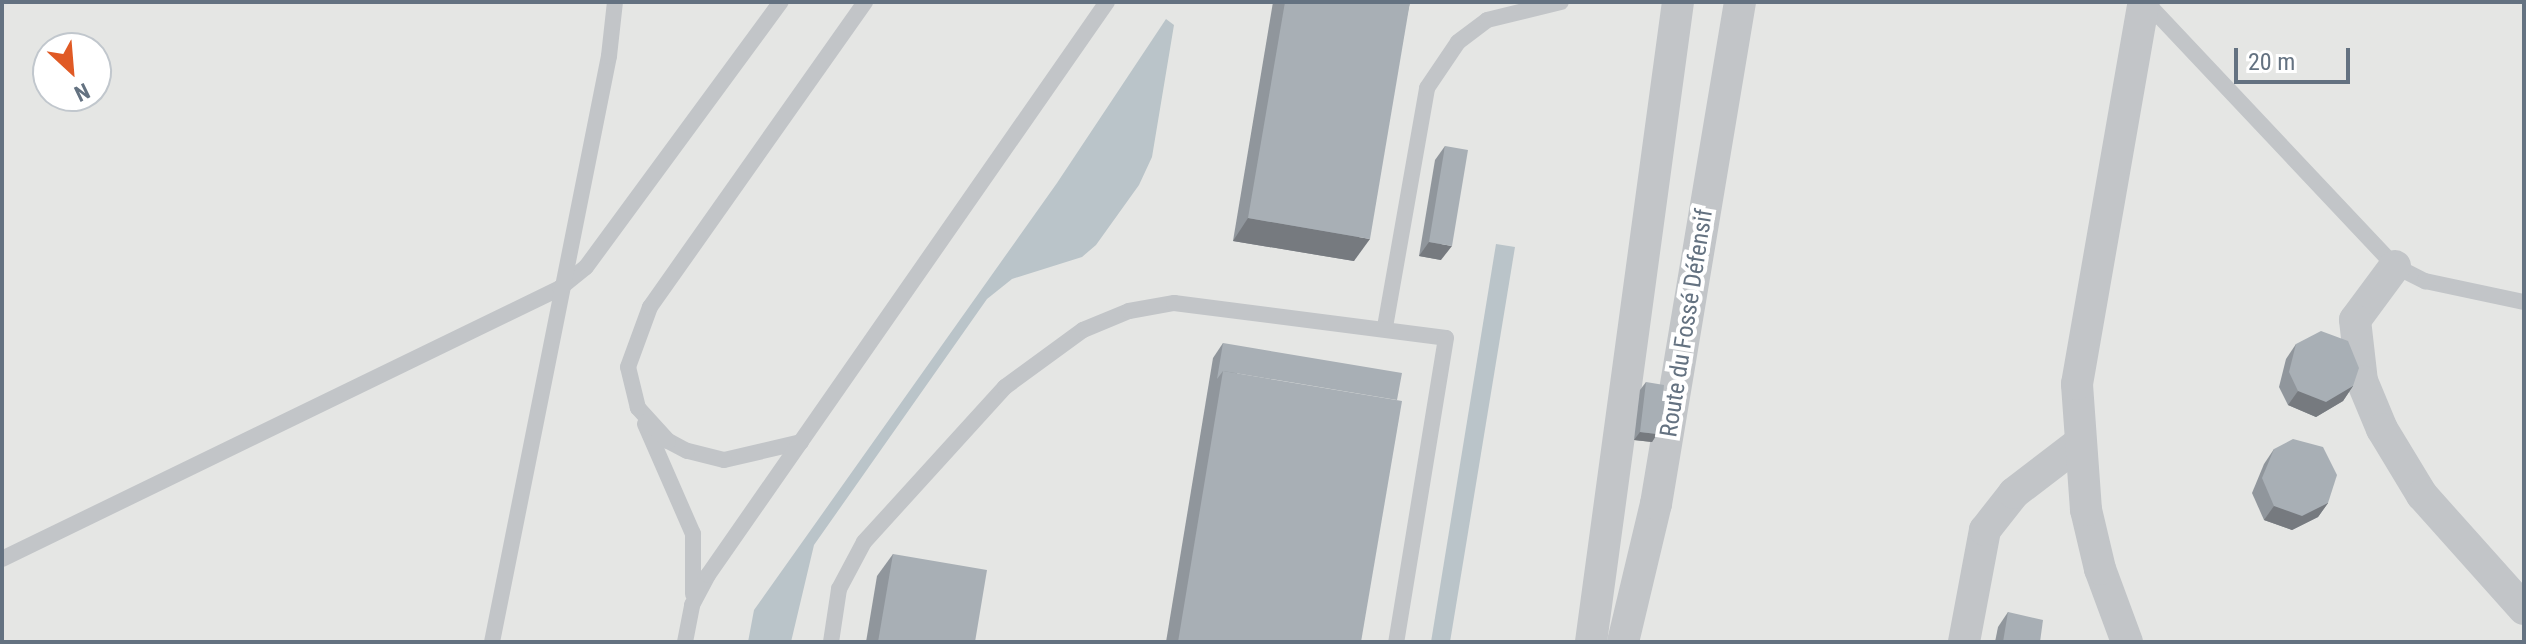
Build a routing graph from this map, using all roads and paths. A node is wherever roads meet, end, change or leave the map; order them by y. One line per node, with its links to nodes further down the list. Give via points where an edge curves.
1 (615, 2): 10 (lane, via 609,56)
2 (781, 2): 10 (lane, via 586,267)
3 (865, 2): 13 (lane, via 650,307 628,367)
4 (1107, 2): 14 (lane)
5 (1561, 2): 12 (lane, via 1487,20 1458,42 1427,88)
6 (1678, 2): 23 (street)
7 (1740, 2): 24 (street, Route du Fossé Défensif, via 1658,492)
8 (2145, 2): 9 (lane); 15 (street, via 2081,336)
9 (2395, 266): 11 (lane, via 2425,281); 18 (street, via 2355,320 2362,381 2382,429 2422,495)
10 (560, 288): 16 (lane); 19 (lane)
11 (2524, 302)
12 (1385, 327): 21 (lane, via 1174,303 1129,311 1083,330 1005,387 864,542 839,589); 22 (lane, via 1446,338)
13 (638, 408): 14 (lane, via 668,441 705,458 742,458); 17 (lane, via 693,534 697,571)
14 (801, 442): 17 (lane)
15 (2078, 444): 25 (street, via 2014,493 1985,530); 26 (street, via 2096,555)
16 (2, 559)
17 (692, 605): 20 (lane)
18 (2524, 609)
19 (492, 642)
20 (685, 642)
21 (831, 642)
22 (1396, 642)
23 (1591, 642)
24 (1623, 642)
25 (1964, 642)
26 (2127, 642)

